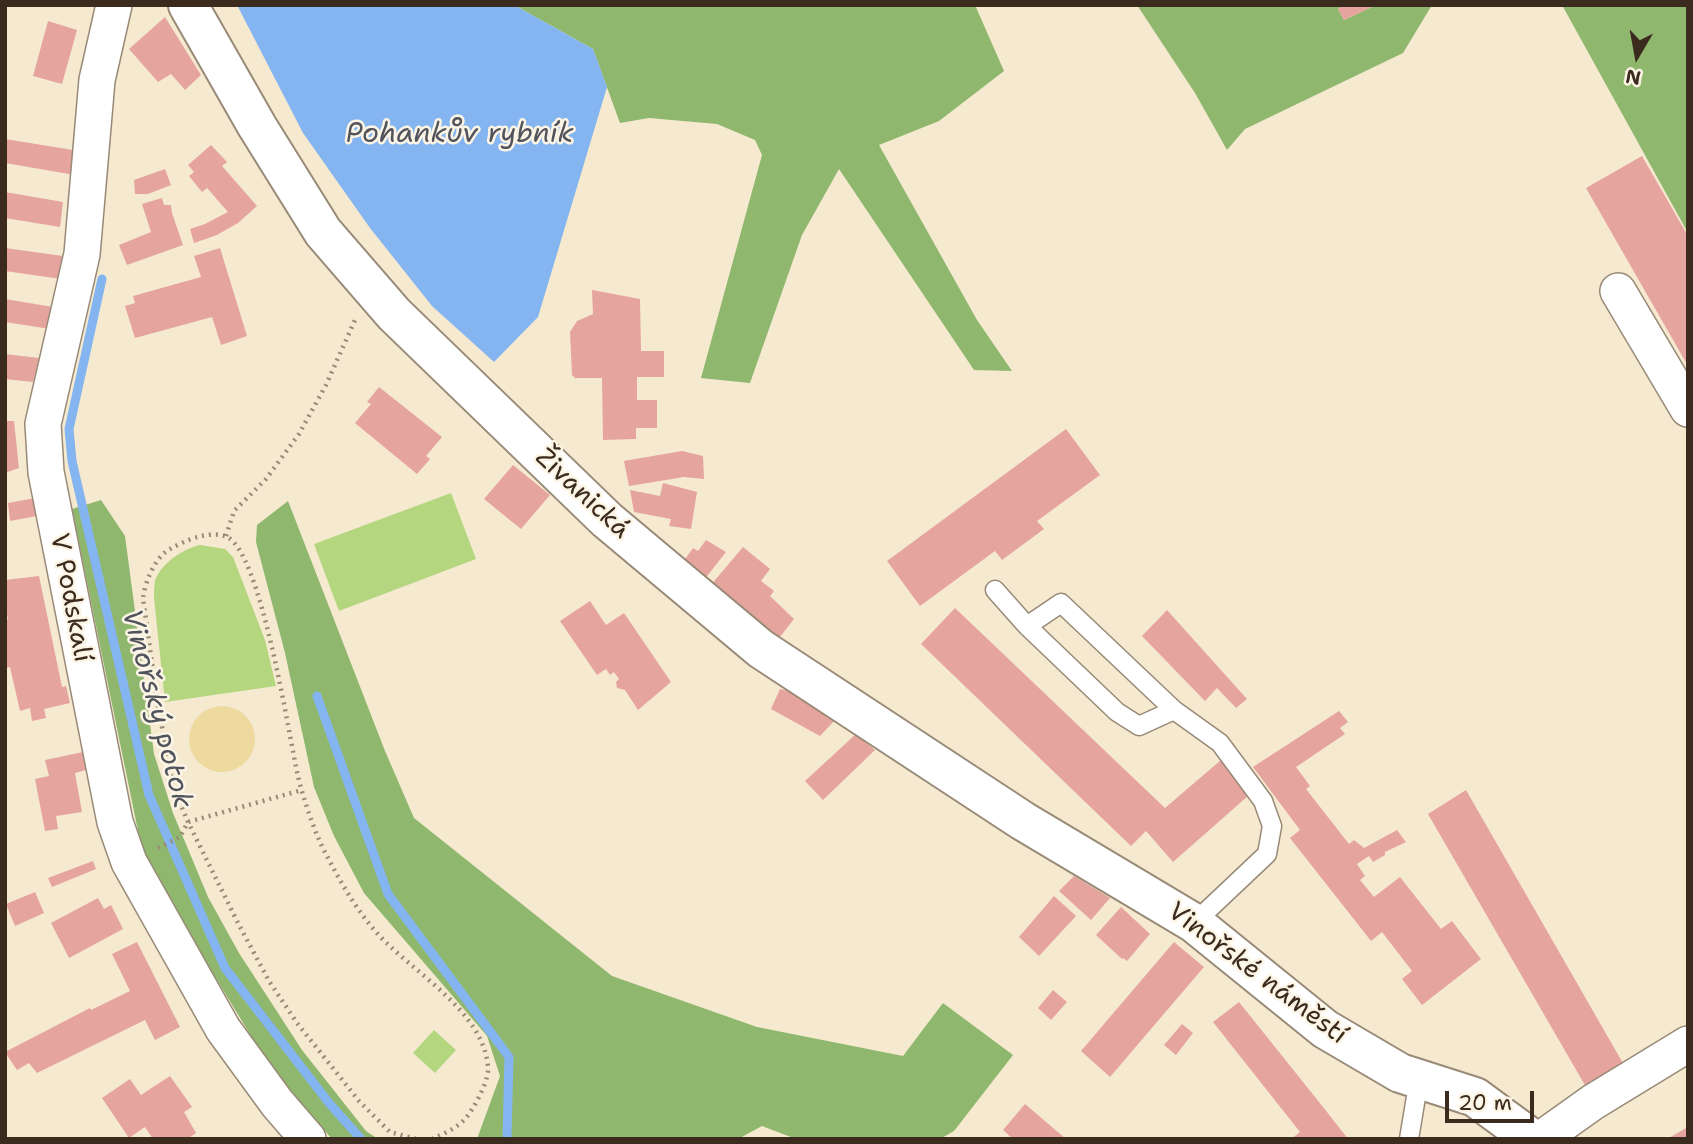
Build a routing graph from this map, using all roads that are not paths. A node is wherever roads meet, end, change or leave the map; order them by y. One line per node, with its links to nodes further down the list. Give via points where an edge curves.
1 (114, 5): 12 (street, V Podskalí, via 97,80 82,254 43,424 46,472 115,822 129,862 223,1029)
2 (188, 5): 8 (street, Živanická, via 323,232 394,314 607,520 761,649)
3 (1618, 291): 4 (street)
4 (1688, 409)
5 (995, 590): 6 (lane)
6 (1027, 626): 7 (lane, via 1117,712 1139,726); 7 (lane, via 1061,603)
7 (1174, 710): 9 (lane, via 1220,743 1263,801 1272,826 1267,854)
8 (1094, 863): 9 (street, Vinořské náměstí)
9 (1194, 923): 11 (street, Vinořské náměstí, via 1325,1029 1400,1073)
10 (1688, 1044): 15 (street)
11 (1419, 1079): 13 (lane); 14 (street, Vinořské náměstí, via 1475,1097)
12 (308, 1139)
13 (1409, 1139)
14 (1532, 1139)
15 (1541, 1139)

